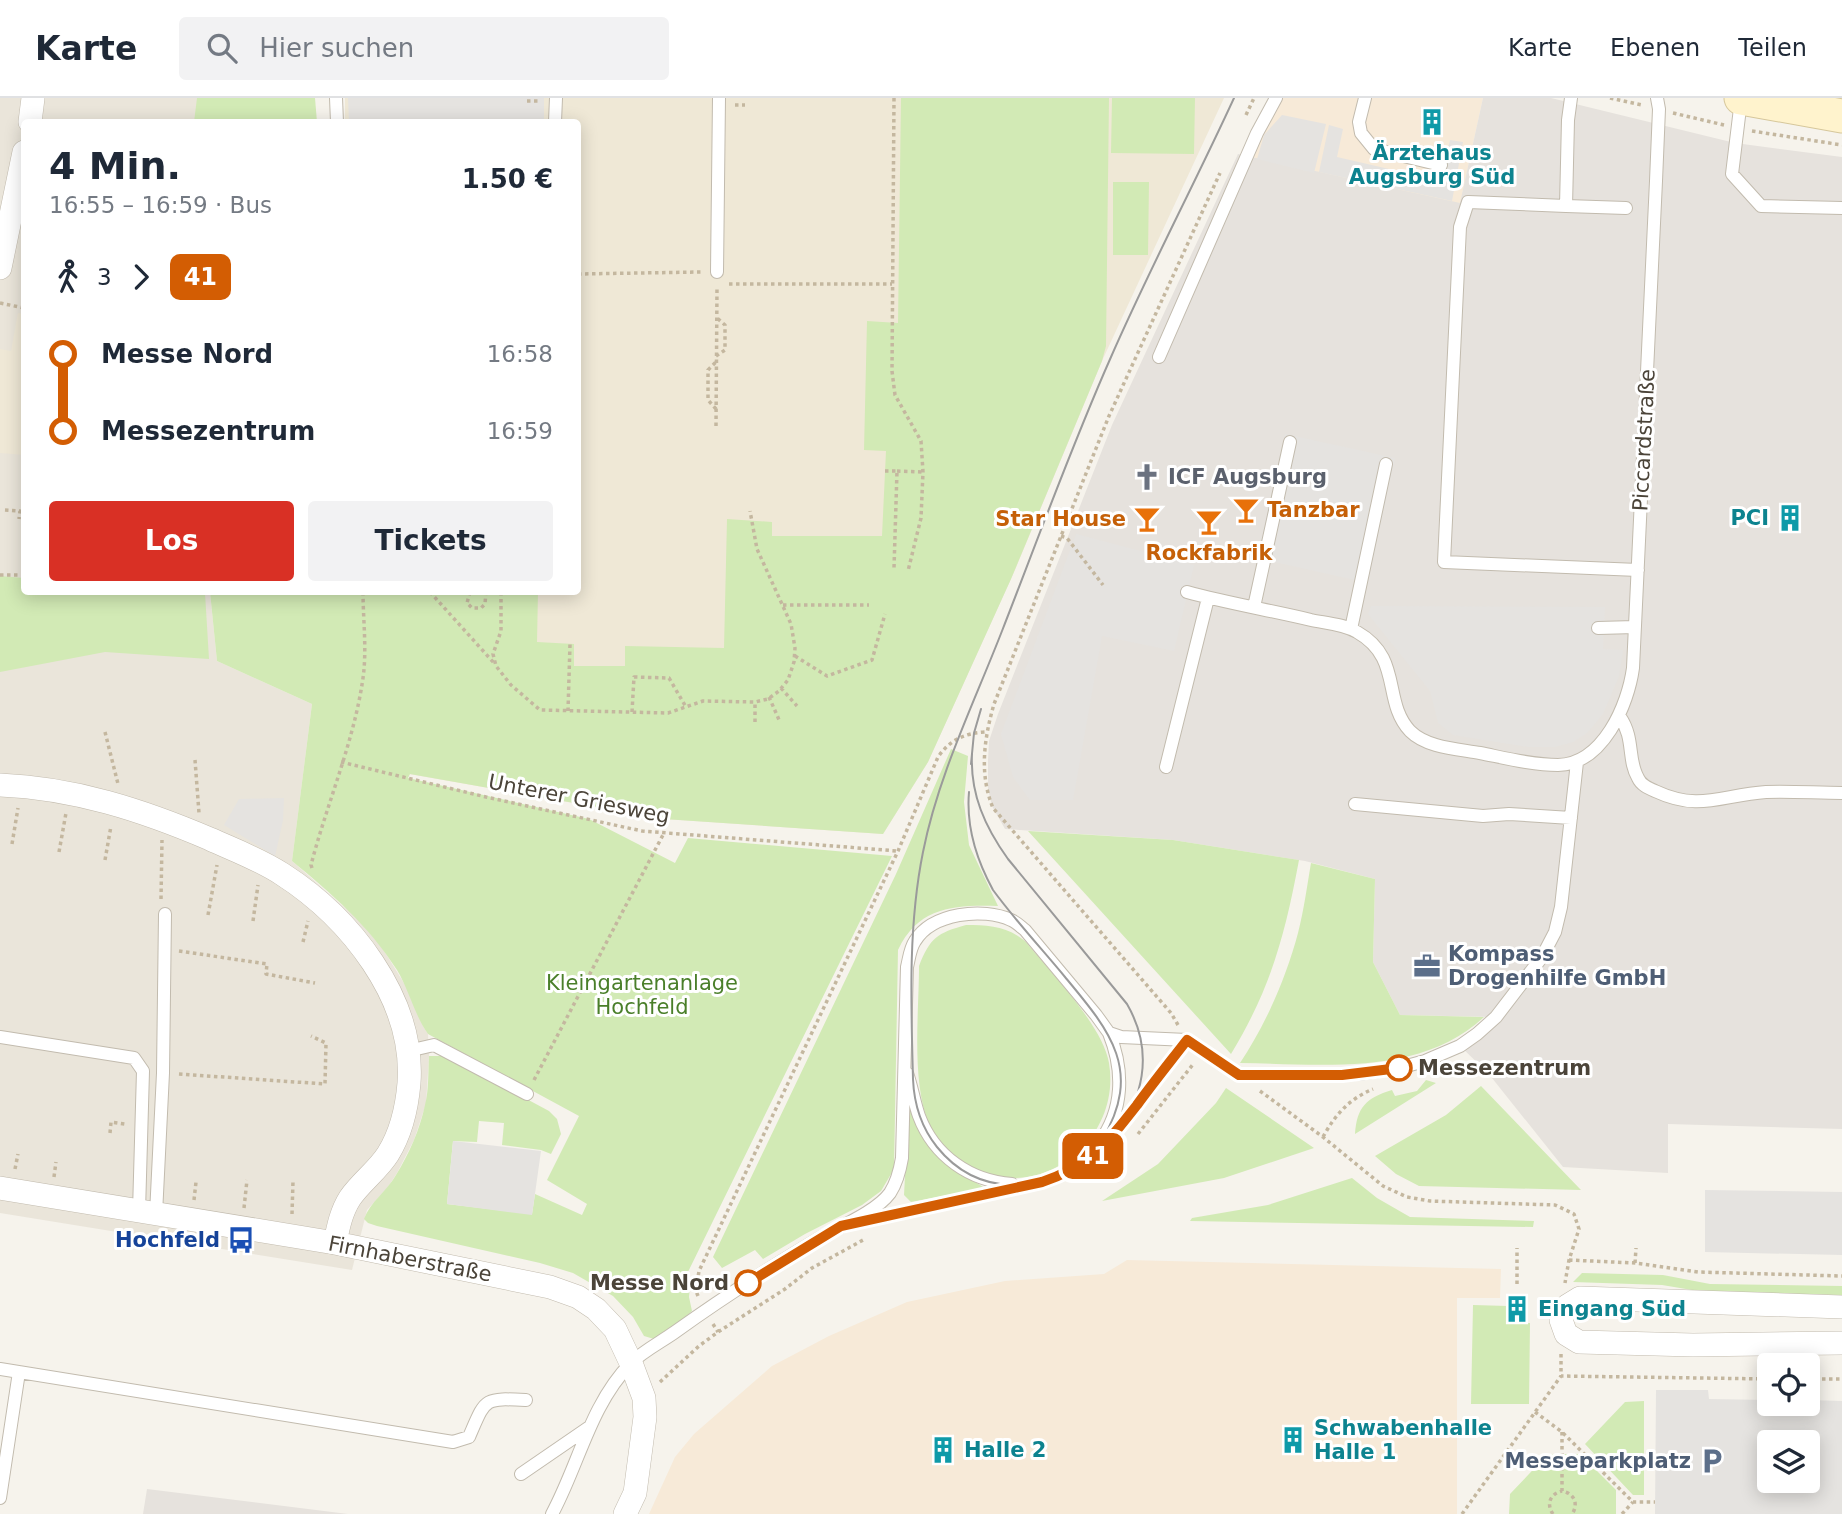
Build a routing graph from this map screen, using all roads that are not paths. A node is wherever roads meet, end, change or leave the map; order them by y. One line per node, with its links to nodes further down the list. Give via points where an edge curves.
1 (33, 98): 11 (street)
2 (336, 98): 12 (lane)
3 (556, 98): 13 (lane)
4 (719, 98): 20 (lane)
5 (1276, 98): 21 (lane)
6 (1365, 98): 14 (lane, via 1361,133 1374,149)
7 (1571, 98): 16 (lane)
8 (1657, 98): 24 (lane, Piccardstraße)
9 (1741, 98): 10 (street); 18 (lane, via 1732,174 1761,206)
10 (1842, 116)
11 (30, 119)
12 (337, 119)
13 (555, 119)
14 (1441, 165)
15 (21, 166): 19 (street)
16 (1566, 206): 17 (lane); 24 (lane, via 1468,202 1460,227 1444,562)
17 (1626, 208)
18 (1842, 208)
19 (0, 268)
20 (717, 272)
21 (1158, 357)
22 (1290, 442): 27 (lane)
23 (1386, 464): 30 (lane)
24 (1638, 570): 28 (lane, Piccardstraße)
25 (1186, 592): 26 (lane)
26 (1208, 598): 27 (lane); 33 (lane)
27 (1258, 608): 30 (lane)
28 (1635, 627): 29 (lane); 31 (lane, Piccardstraße, via 1630,691)
29 (1598, 628)
30 (1351, 629): 32 (lane, via 1382,656 1391,674 1396,707 1405,725 1423,740 1534,763)
31 (1620, 717): 32 (lane, Piccardstraße, via 1605,738); 35 (lane, via 1627,727 1637,779 1670,797 1703,803 1767,792)
32 (1577, 762): 37 (lane)
33 (1166, 766)
34 (11, 785): 42 (street, via 115,803 262,862 305,890 354,940 385,982)
35 (1842, 793)
36 (1355, 804): 37 (lane, via 1483,816)
37 (1571, 818): 41 (lane, via 1561,907 1542,957 1496,1017 1447,1053 1399,1068 1358,1074 1239,1075)
38 (165, 914): 48 (lane, via 163,1073)
39 (1109, 1033): 41 (lane); 43 (lane, via 1025,930 1011,920 966,914 938,921 913,943 907,967); 45 (lane, via 1120,1074 1113,1119 1090,1154)
40 (0, 1037): 48 (lane, via 134,1058 143,1071 141,1127)
41 (1187, 1040): 45 (lane, via 1108,1143 1082,1164)
42 (408, 1051): 44 (lane, via 434,1045); 50 (street, via 409,1081 399,1133 378,1168 351,1198)
43 (904, 1066): 46 (lane, via 924,1126 948,1159 983,1179); 49 (lane, via 899,1177 889,1195)
44 (527, 1094)
45 (1055, 1177): 46 (lane)
46 (1028, 1184): 49 (lane)
47 (0, 1188): 48 (street, Firnhaberstraße)
48 (148, 1212): 50 (street, Firnhaberstraße)
49 (841, 1226): 53 (lane, via 704,1311)
50 (335, 1243): 53 (street, Firnhaberstraße, via 551,1287 578,1297 615,1329)
51 (1842, 1307): 52 (street, via 1580,1298 1567,1306 1561,1320 1566,1334 1579,1342)
52 (1842, 1343)
53 (631, 1363): 57 (lane); 61 (street, Firnhaberstraße, via 644,1398 645,1417 635,1493)
54 (0, 1369): 55 (lane)
55 (19, 1372): 56 (lane, via 453,1442 469,1437 482,1407 493,1399); 59 (lane)
56 (526, 1400)
57 (588, 1428): 58 (lane); 60 (lane)
58 (521, 1475)
59 (0, 1498)
60 (552, 1514)
61 (625, 1514)

